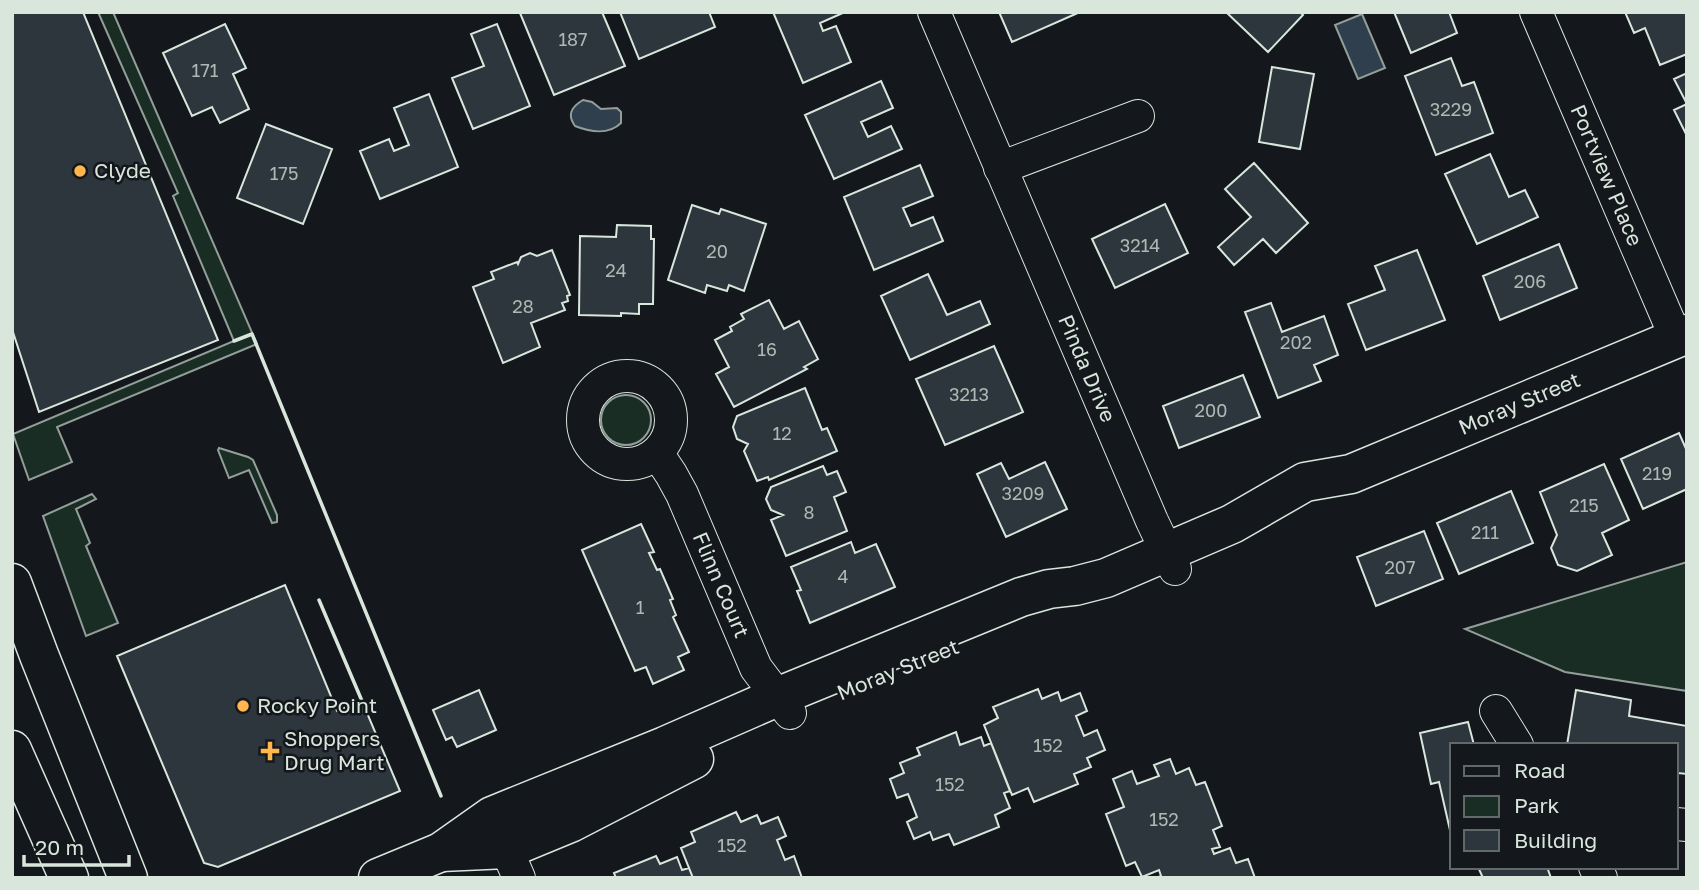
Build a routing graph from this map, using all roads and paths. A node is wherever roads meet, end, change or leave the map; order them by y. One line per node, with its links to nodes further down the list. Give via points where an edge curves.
1 (934, 12): 4 (street, Pinda Drive)
2 (1536, 12): 5 (street, Portview Place)
3 (1138, 116): 4 (street)
4 (1000, 168): 7 (street, Pinda Drive)
5 (1681, 336): 7 (street, Moray Street, via 1351,474 1305,482)
6 (657, 453): 9 (street, Flinn Court, via 681,494 756,667)
7 (1171, 561): 9 (street, Moray Street, via 1092,583 1035,592)
8 (12, 583): 15 (street)
9 (784, 705): 13 (street, Moray Street, via 665,746)
10 (1496, 711): 11 (street)
11 (1516, 743)
12 (12, 750): 14 (street)
13 (506, 848): 16 (street, Moray Street, via 441,852)
14 (69, 878)
15 (128, 878)
16 (378, 878)

